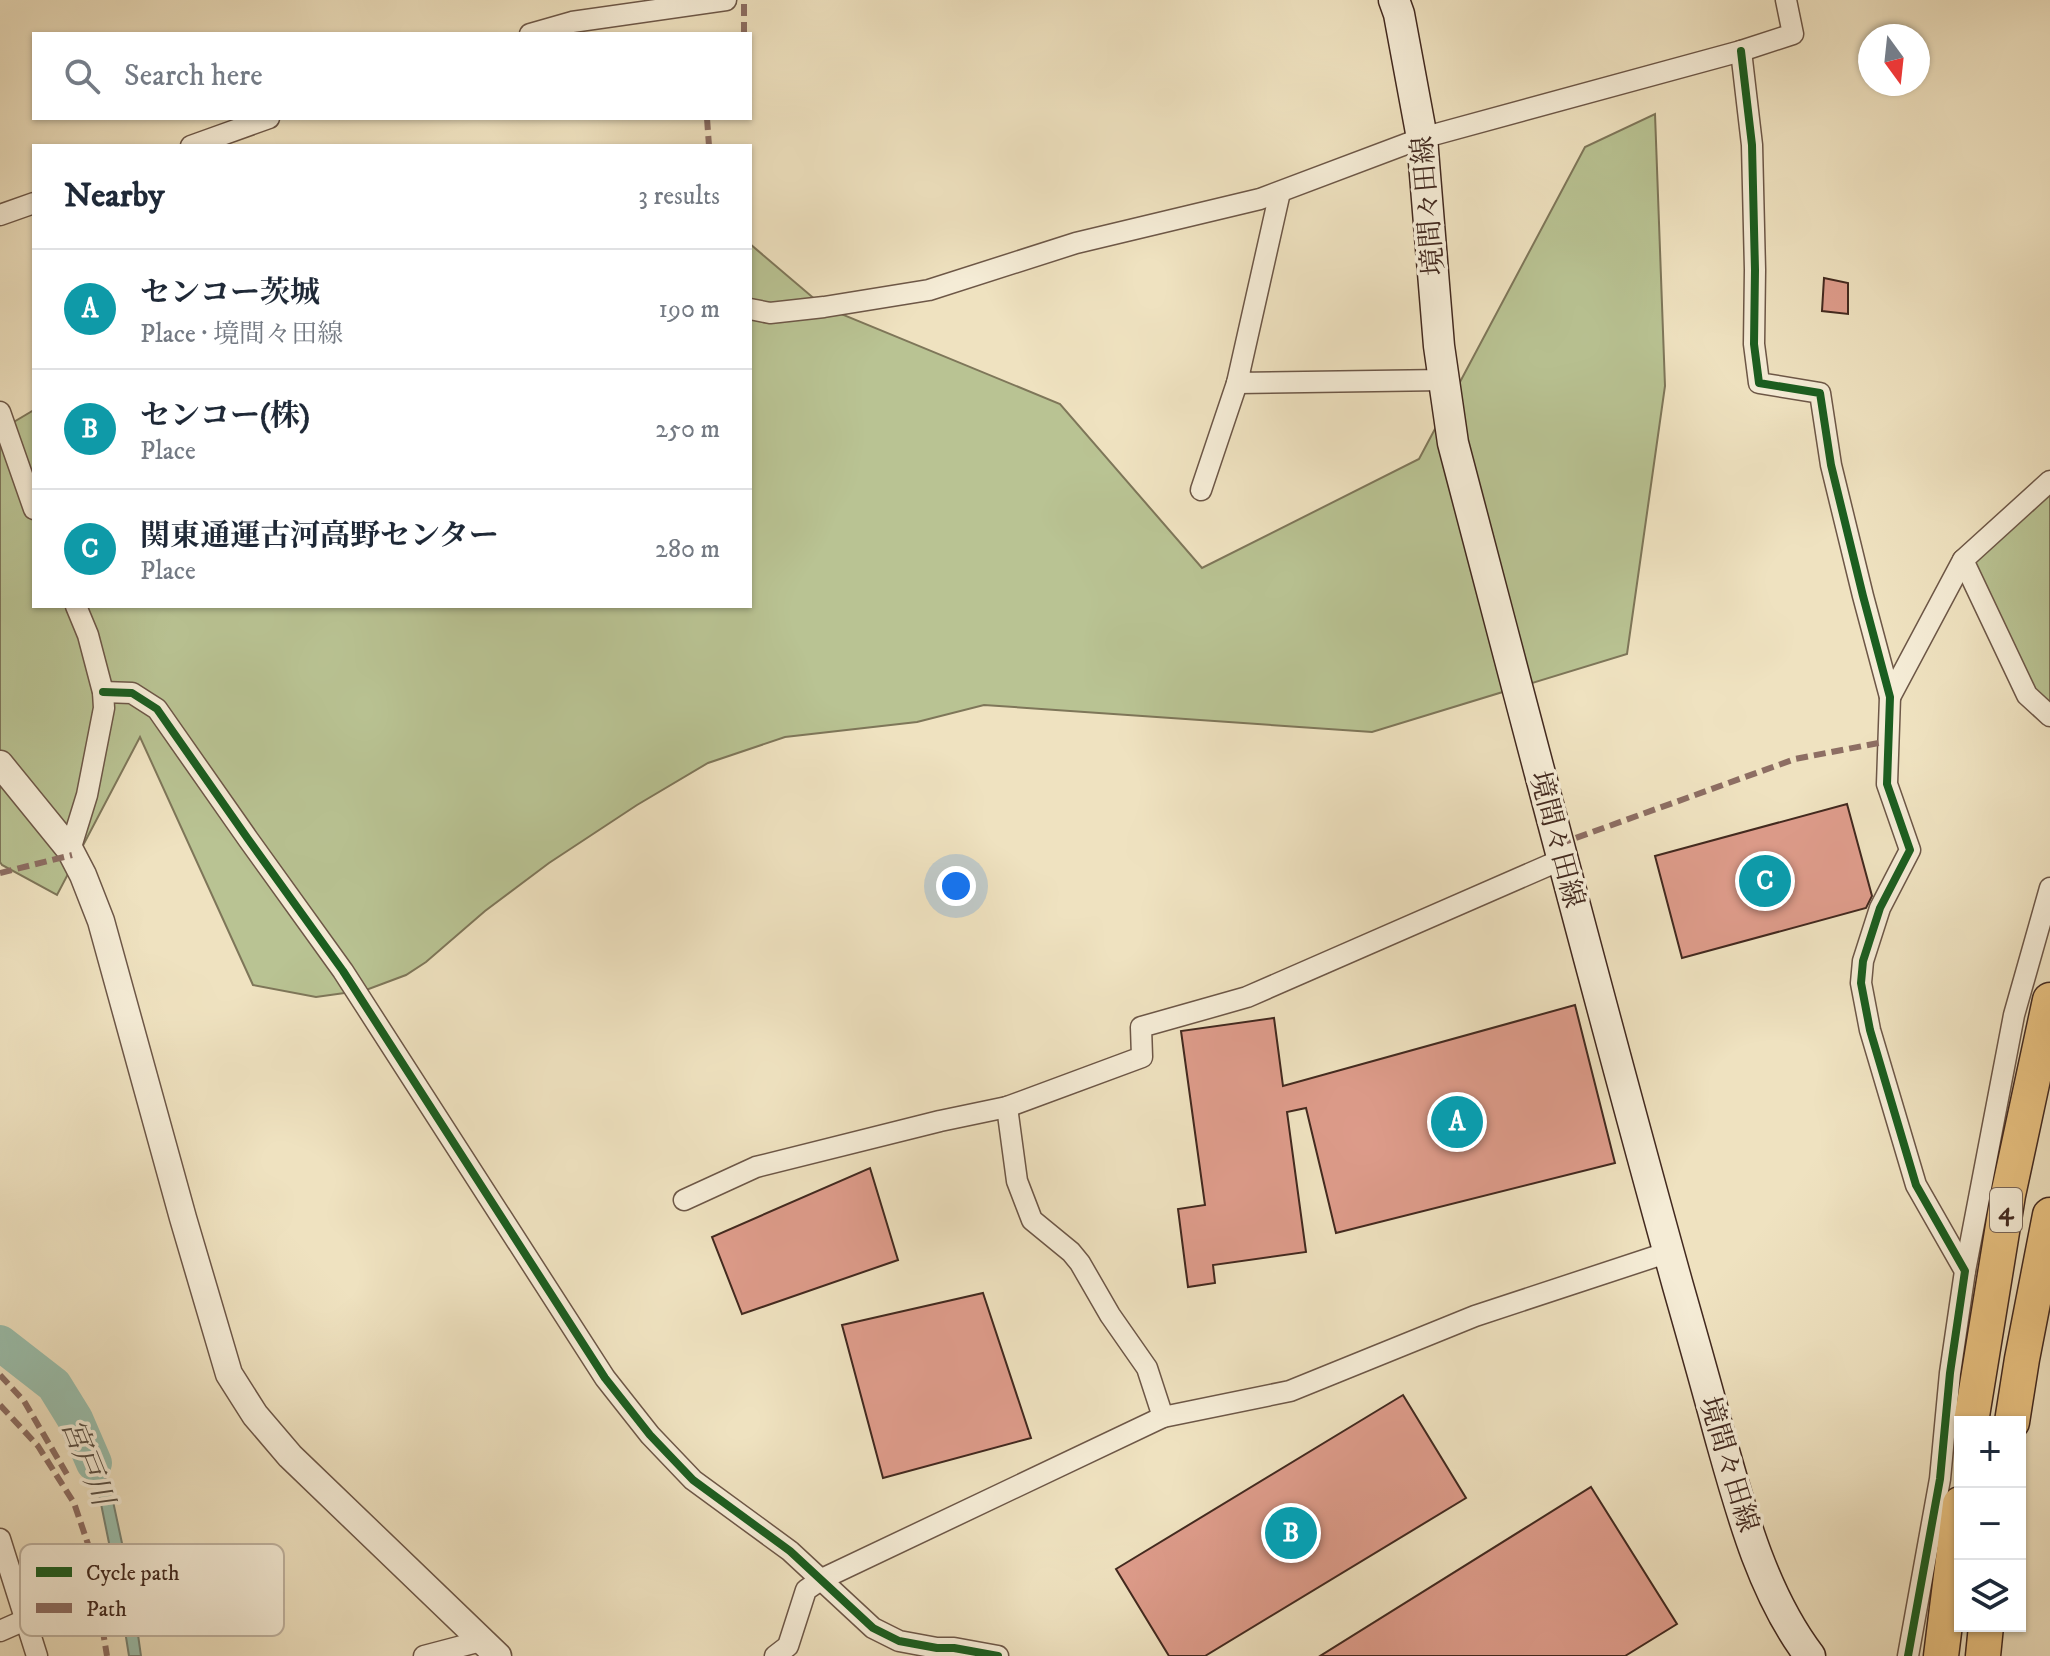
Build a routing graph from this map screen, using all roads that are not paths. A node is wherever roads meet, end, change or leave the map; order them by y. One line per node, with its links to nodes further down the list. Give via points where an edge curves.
1 (726, 0): 4 (street, via 572,22)
2 (1394, 0): 7 (main road, 境間々田線)
3 (1786, 0): 5 (street, via 1793,34)
4 (537, 32)
5 (1741, 51): 7 (street); 22 (street, via 1752,145 1759,383 1820,393 1831,465)
6 (263, 120): 8 (street)
7 (1422, 138): 9 (street); 13 (main road, 境間々田線)
8 (197, 144)
9 (1280, 192): 12 (street, via 1076,243 929,290 770,313); 14 (street)
10 (32, 204): 11 (street)
11 (0, 215)
12 (752, 309)
13 (1444, 380): 14 (street); 26 (main road, 境間々田線, via 1453,443)
14 (1237, 383): 17 (street)
15 (0, 412): 18 (street)
16 (2050, 481): 19 (street)
17 (1201, 490)
18 (32, 503)
19 (1963, 560): 22 (street); 23 (street, via 2027,695)
20 (77, 608): 21 (street)
21 (103, 692): 25 (street, via 101,729); 39 (street, via 132,693 157,709 343,971 605,1378 650,1435 693,1480)
22 (1890, 697): 33 (street, via 1887,784 1910,850 1880,908 1861,983 1916,1185)
23 (2050, 716)
24 (0, 764): 25 (street)
25 (70, 850): 45 (street, via 101,921 229,1374 290,1456)
26 (1563, 859): 29 (street, via 1247,997 1141,1027 1142,1057); 32 (main road, 境間々田線)
27 (2050, 888): 33 (street, via 2014,1015)
28 (2050, 1000): 34 (highway, 4, via 2008,1195)
29 (1007, 1107): 30 (street, via 756,1167); 36 (street, via 1017,1181 1032,1220 1080,1263 1147,1368)
30 (684, 1200)
31 (2050, 1215): 35 (highway, 4)
32 (1669, 1252): 36 (street, via 1475,1316 1290,1391); 50 (main road, 境間々田線, via 1736,1494 1777,1600)
33 (1965, 1271): 51 (street, via 1940,1479)
34 (1972, 1416)
35 (2013, 1416)
36 (1163, 1417): 39 (street)
37 (0, 1539): 40 (street)
38 (1954, 1552): 52 (highway)
39 (822, 1579): 48 (street, via 806,1590 788,1646); 49 (street, via 873,1628 899,1641)
40 (20, 1604)
41 (20, 1622): 42 (street)
42 (0, 1631)
43 (1985, 1632): 53 (highway)
44 (30, 1636): 46 (street)
45 (489, 1649): 47 (street)
46 (37, 1656)
47 (424, 1656)
48 (775, 1656)
49 (998, 1656)
50 (1810, 1656)
51 (1908, 1656)
52 (1941, 1656)
53 (1983, 1656)

